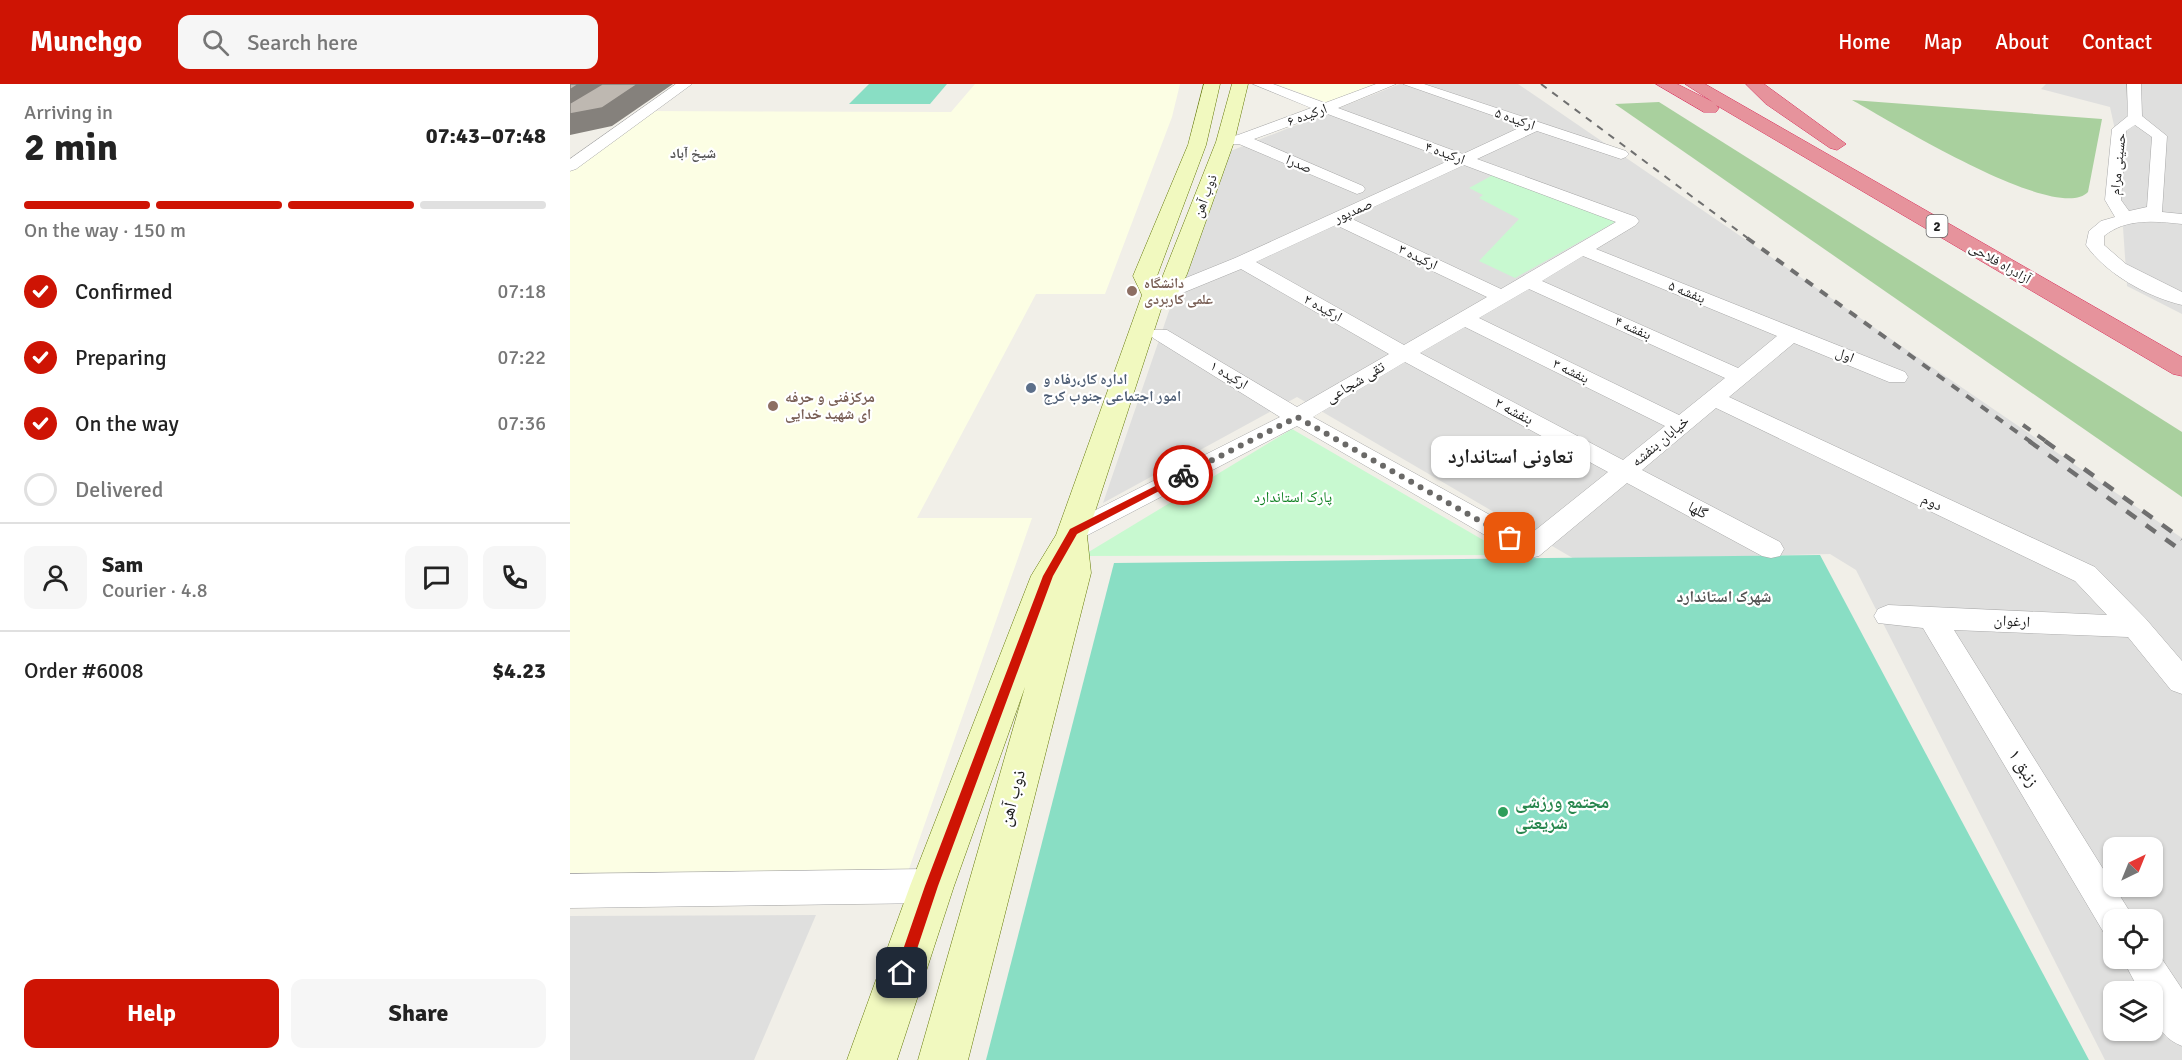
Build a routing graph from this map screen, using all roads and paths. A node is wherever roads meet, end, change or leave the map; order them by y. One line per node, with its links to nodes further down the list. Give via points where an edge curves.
1 (685, 84): 21 (street)
2 (1212, 84): 16 (main road, ذوب آهن)
3 (1240, 84): 15 (main road, ذوب آهن)
4 (1260, 84): 12 (street, ارکیده ۴)
5 (1389, 84): 12 (street, ارکیده ۶)
6 (1410, 84): 14 (street, ارکیده ۵)
7 (1664, 84): 17 (highway)
8 (1693, 84): 17 (highway, آزادراه فلاحی / 2)
9 (1718, 84): 24 (highway, آزادراه فلاحی / 2)
10 (1754, 84): 19 (highway)
11 (2134, 84): 13 (street, حسینی مرام)
12 (1325, 108): 15 (street, ارکیده ۶); 20 (street, ارکیده ۴)
13 (2135, 118): 25 (street, حسینی مرام, via 2119,129 2113,200); 26 (street, حسینی مرام, via 2160,136 2166,147 2155,209)
14 (1536, 126): 18 (street, ارکیده ۵); 20 (street, صمدپور)
15 (1233, 141): 16 (main road); 23 (street, صدرا); 33 (main road, ذوب آهن)
16 (1197, 145): 33 (main road, ذوب آهن, via 1145,276)
17 (1807, 151): 41 (highway, آزادراه فلاحی / 2)
18 (1621, 154)
19 (1853, 154)
20 (1465, 160): 27 (street, صمدپور); 29 (street, ارکیده ۴)
21 (570, 166)
22 (1872, 166): 24 (highway)
23 (1357, 189)
24 (1916, 200): 37 (highway, آزادراه فلاحی / 2)
25 (2123, 216): 26 (street); 35 (street, via 2097,232 2095,250 2106,261)
26 (2148, 216): 28 (street)
27 (1335, 218): 31 (street, صمدپور); 34 (street, ارکیده ۳)
28 (2178, 218)
29 (1630, 221): 30 (street, تقی شجاعی)
30 (1581, 249): 32 (street, تقی شجاعی); 39 (street, بنفشه ۵)
31 (1242, 262): 33 (street, صمدپور); 40 (street, ارکیده ۲)
32 (1527, 280): 34 (street, تقی شجاعی); 42 (street, بنفشه ۴)
33 (1161, 293): 48 (main road, ذوب آهن)
34 (1501, 296): 36 (street, تقی شجاعی)
35 (2182, 299)
36 (1463, 318): 40 (street, تقی شجاعی); 46 (street, بنفشه ۳)
37 (2151, 327)
38 (1160, 334): 45 (street, ارکیده ۱)
39 (1792, 334): 42 (street, خیابان بنفشه); 43 (street, اول)
40 (1403, 353): 45 (street, تقی شجاعی); 47 (street, بنفشه ۲)
41 (2182, 368)
42 (1739, 376): 44 (street, خیابان بنفشه)
43 (1897, 377)
44 (1712, 397): 46 (street, خیابان بنفشه); 53 (street, دوم, via 2085,574)
45 (1297, 417): 48 (street, تقی شجاعی); 49 (street, ارکیده ۱)
46 (1680, 424): 47 (street, خیابان بنفشه)
47 (1625, 470): 49 (street, خیابان بنفشه); 50 (street, گلها)
48 (1073, 533): 55 (main road, ذوب آهن, via 1048,576); 61 (main road, ذوب آهن, via 1074,573)
49 (1530, 549)
50 (1771, 549)
51 (1888, 616): 52 (street, ارغوان)
52 (1931, 617): 53 (street, ارغوان); 57 (street, زنبق ۱)
53 (2136, 627): 54 (street, دوم)
54 (2182, 682)
55 (932, 886): 56 (street); 60 (main road, ذوب آهن)
56 (570, 891)
57 (2110, 909)
58 (2148, 969): 59 (street)
59 (2182, 1026)
60 (873, 1060)
61 (943, 1060)

